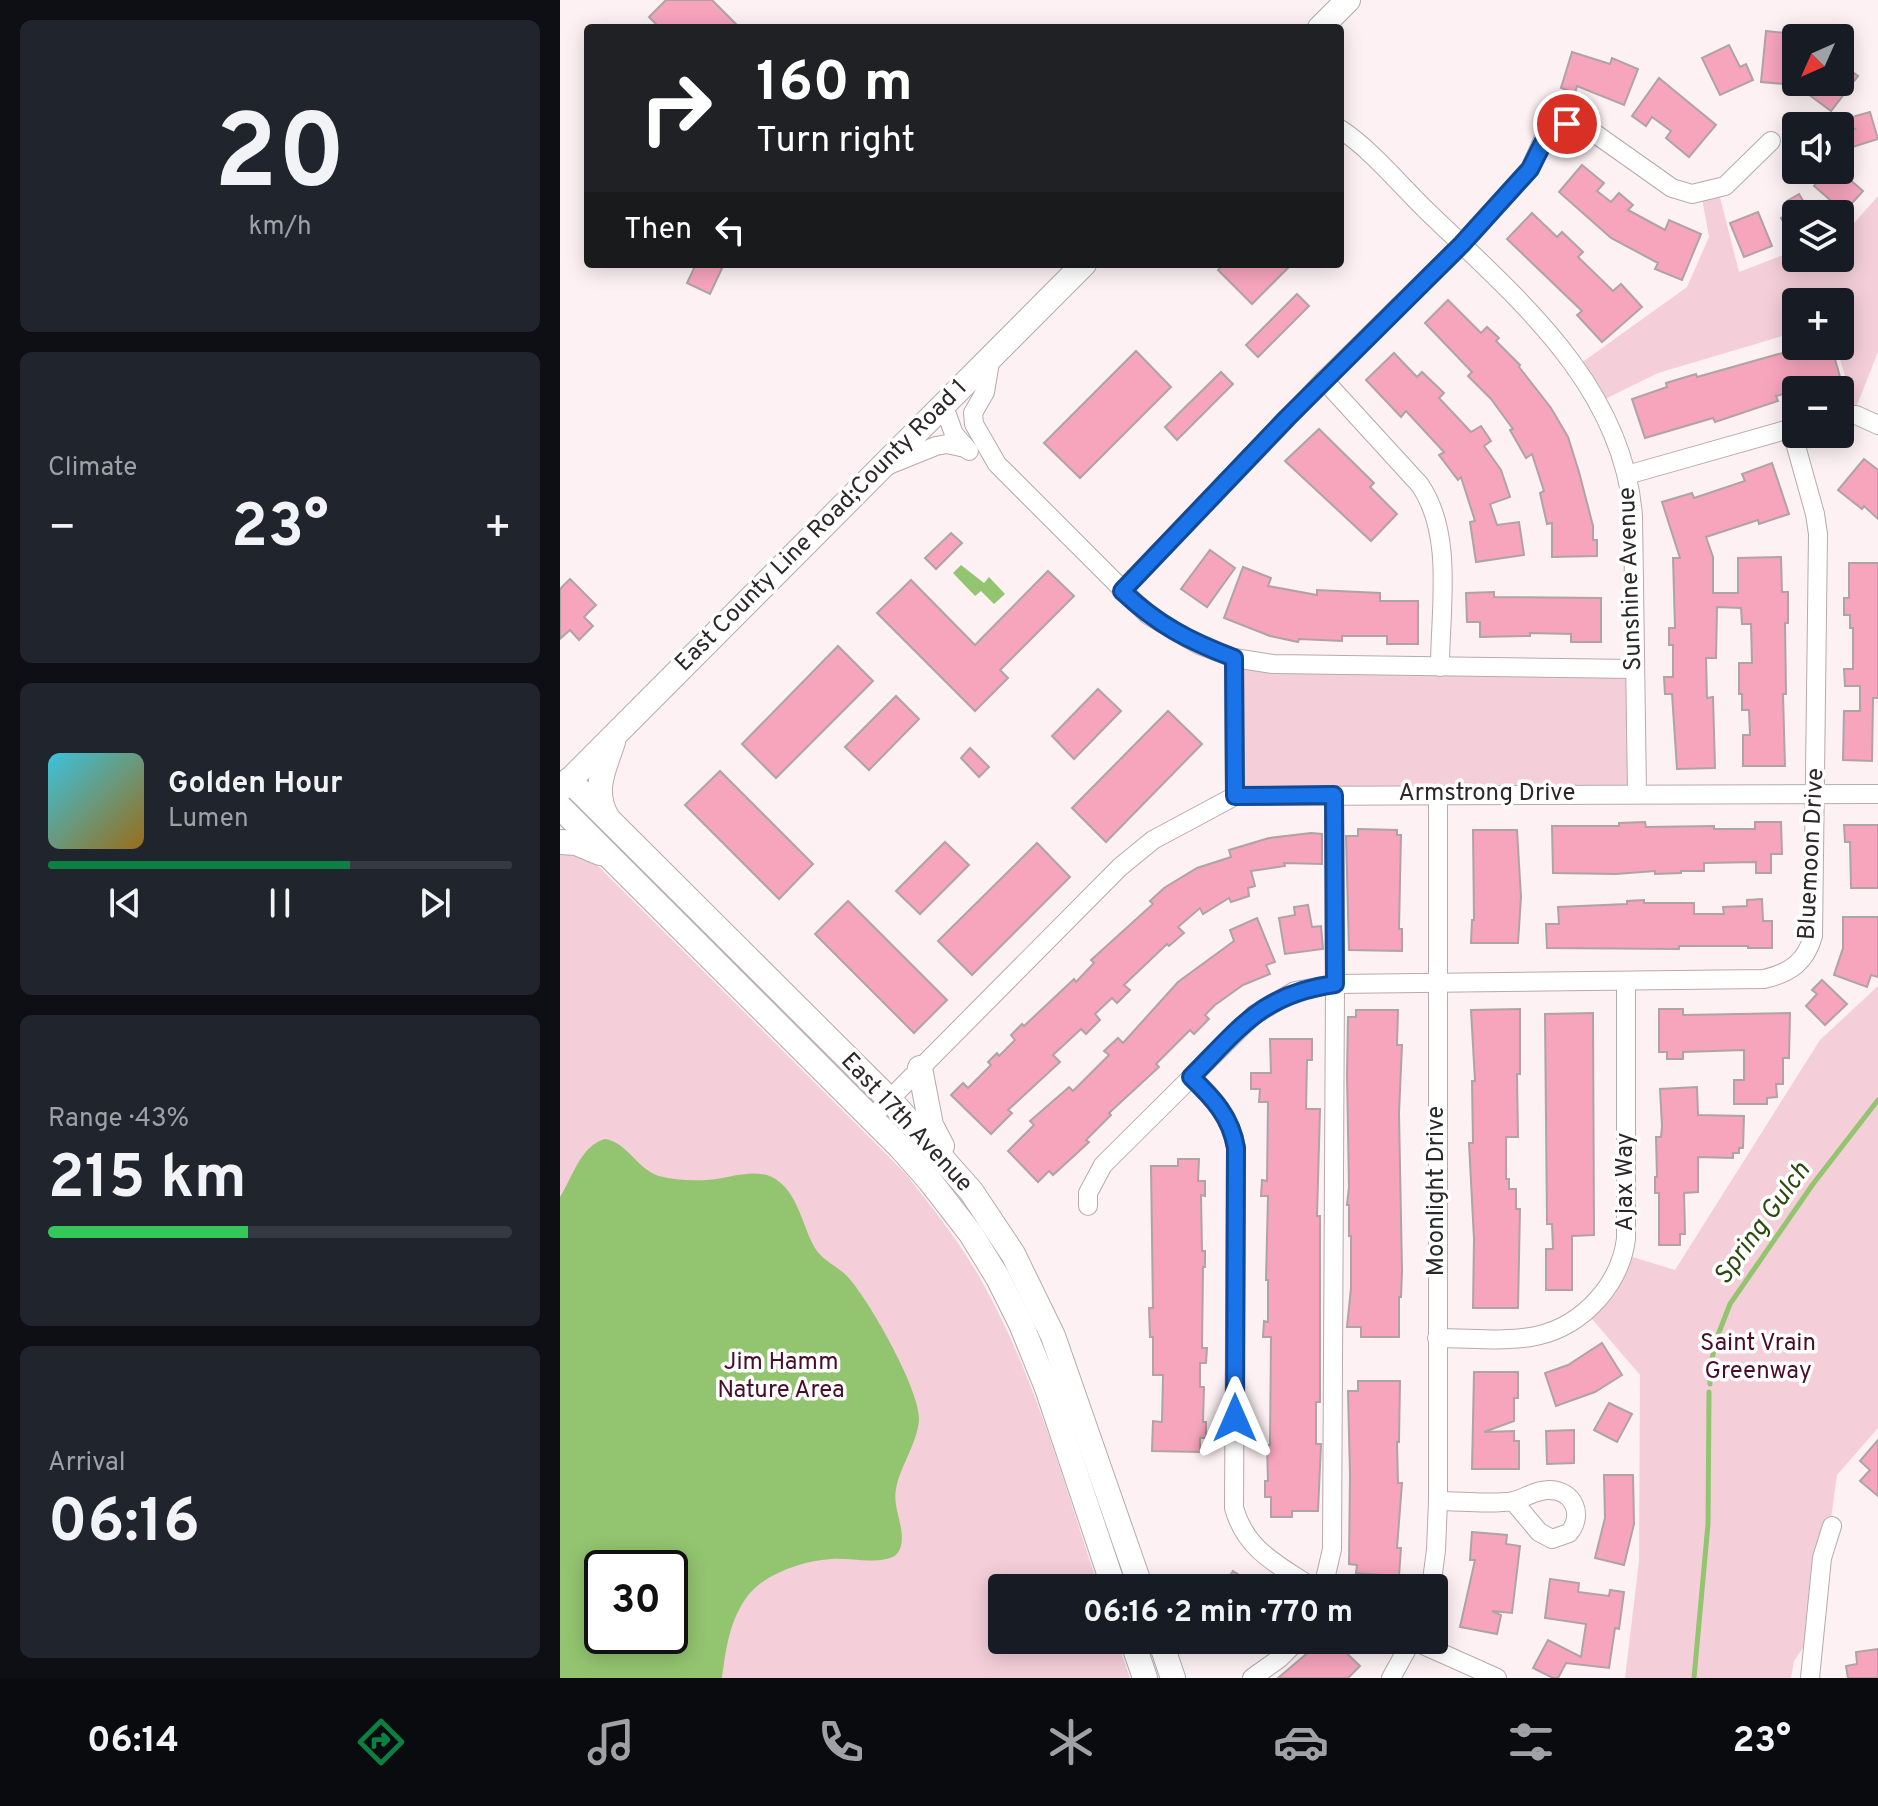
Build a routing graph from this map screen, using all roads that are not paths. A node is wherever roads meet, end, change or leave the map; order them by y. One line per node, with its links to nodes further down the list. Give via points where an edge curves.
1 (1344, 129): 3 (street, Sunshine Avenue)
2 (1771, 141): 3 (street, via 1725,186 1692,194 1672,188 1597,135 1569,124 1556,125 1546,133 1530,169)
3 (1462, 244): 6 (street); 15 (street, Sunshine Avenue, via 1575,363 1614,434)
4 (1080, 268): 5 (main road, East County Line Road;County Road 1)
5 (991, 356): 7 (main road, East County Line Road;County Road 1); 13 (street, via 985,392 973,413)
6 (1324, 380): 16 (street); 18 (street, via 1430,501 1442,559)
7 (943, 404): 11 (street); 14 (main road, East County Line Road;County Road 1)
8 (1854, 415): 9 (street)
9 (1878, 425)
10 (1782, 431): 15 (street)
11 (965, 448): 13 (street); 14 (street, via 936,446)
12 (1799, 448): 24 (street, Bluemoon Drive, via 1817,525)
13 (997, 464): 16 (street)
14 (878, 470): 20 (main road, East County Line Road;County Road 1)
15 (1627, 475): 19 (street, Sunshine Avenue, via 1633,516)
16 (1122, 591): 17 (street, via 1173,632)
17 (1234, 658): 18 (street, via 1273,664); 27 (street)
18 (1440, 667): 19 (street)
19 (1635, 669): 22 (street, Sunshine Avenue)
20 (616, 734): 21 (main road, East County Line Road;County Road 1); 29 (main road, via 599,787)
21 (565, 785): 29 (main road, East 17th Avenue)
22 (1637, 793): 23 (street, Armstrong Drive); 24 (street, Armstrong Drive)
23 (1438, 794): 26 (street, Armstrong Drive); 33 (street, Moonlight Drive)
24 (1817, 794): 25 (street, Armstrong Drive); 32 (street, Bluemoon Drive, via 1813,936 1793,969 1764,979)
25 (1878, 794)
26 (1334, 795): 27 (street, Armstrong Drive); 34 (street)
27 (1235, 796): 35 (street, via 1153,840 1120,867)
28 (560, 807): 31 (main road, East 17th Avenue)
29 (609, 819): 37 (main road, East 17th Avenue)
30 (560, 842): 31 (main road, via 576,843)
31 (619, 865): 38 (main road, East 17th Avenue)
32 (1626, 981): 33 (street, Bluemoon Drive); 41 (street, Ajax Way, via 1626,1239 1618,1269 1591,1307 1560,1330 1531,1338)
33 (1438, 982): 34 (street, Bluemoon Drive); 41 (street, Moonlight Drive)
34 (1335, 984): 36 (street, Bluemoon Drive, via 1295,991 1267,1005); 48 (street, via 1332,1549)
35 (920, 1068): 37 (street); 39 (main road, via 931,1125)
36 (1191, 1077): 40 (street, Bluemoon Drive, via 1103,1165 1088,1193); 47 (street, via 1228,1120 1236,1148 1234,1508 1248,1541)
37 (889, 1099): 38 (street); 39 (main road, East 17th Avenue)
38 (871, 1118): 45 (main road, East 17th Avenue, via 949,1204 1009,1300 1035,1356)
39 (954, 1170): 46 (main road, East 17th Avenue, via 1008,1246 1045,1317)
40 (1088, 1206)
41 (1437, 1338): 42 (street, Moonlight Drive)
42 (1438, 1501): 43 (street); 49 (street, Moonlight Drive)
43 (1513, 1501)
44 (1832, 1526): 60 (street, via 1822,1558)
45 (1109, 1574)
46 (1136, 1574)
47 (1292, 1574)
48 (1326, 1574)
49 (1433, 1574)
50 (1137, 1654): 55 (main road)
51 (1165, 1654): 56 (main road)
52 (1284, 1654): 57 (street)
53 (1404, 1654): 58 (street)
54 (1443, 1654): 59 (street)
55 (1145, 1678)
56 (1173, 1678)
57 (1252, 1678)
58 (1391, 1678)
59 (1497, 1678)
60 (1810, 1678)

